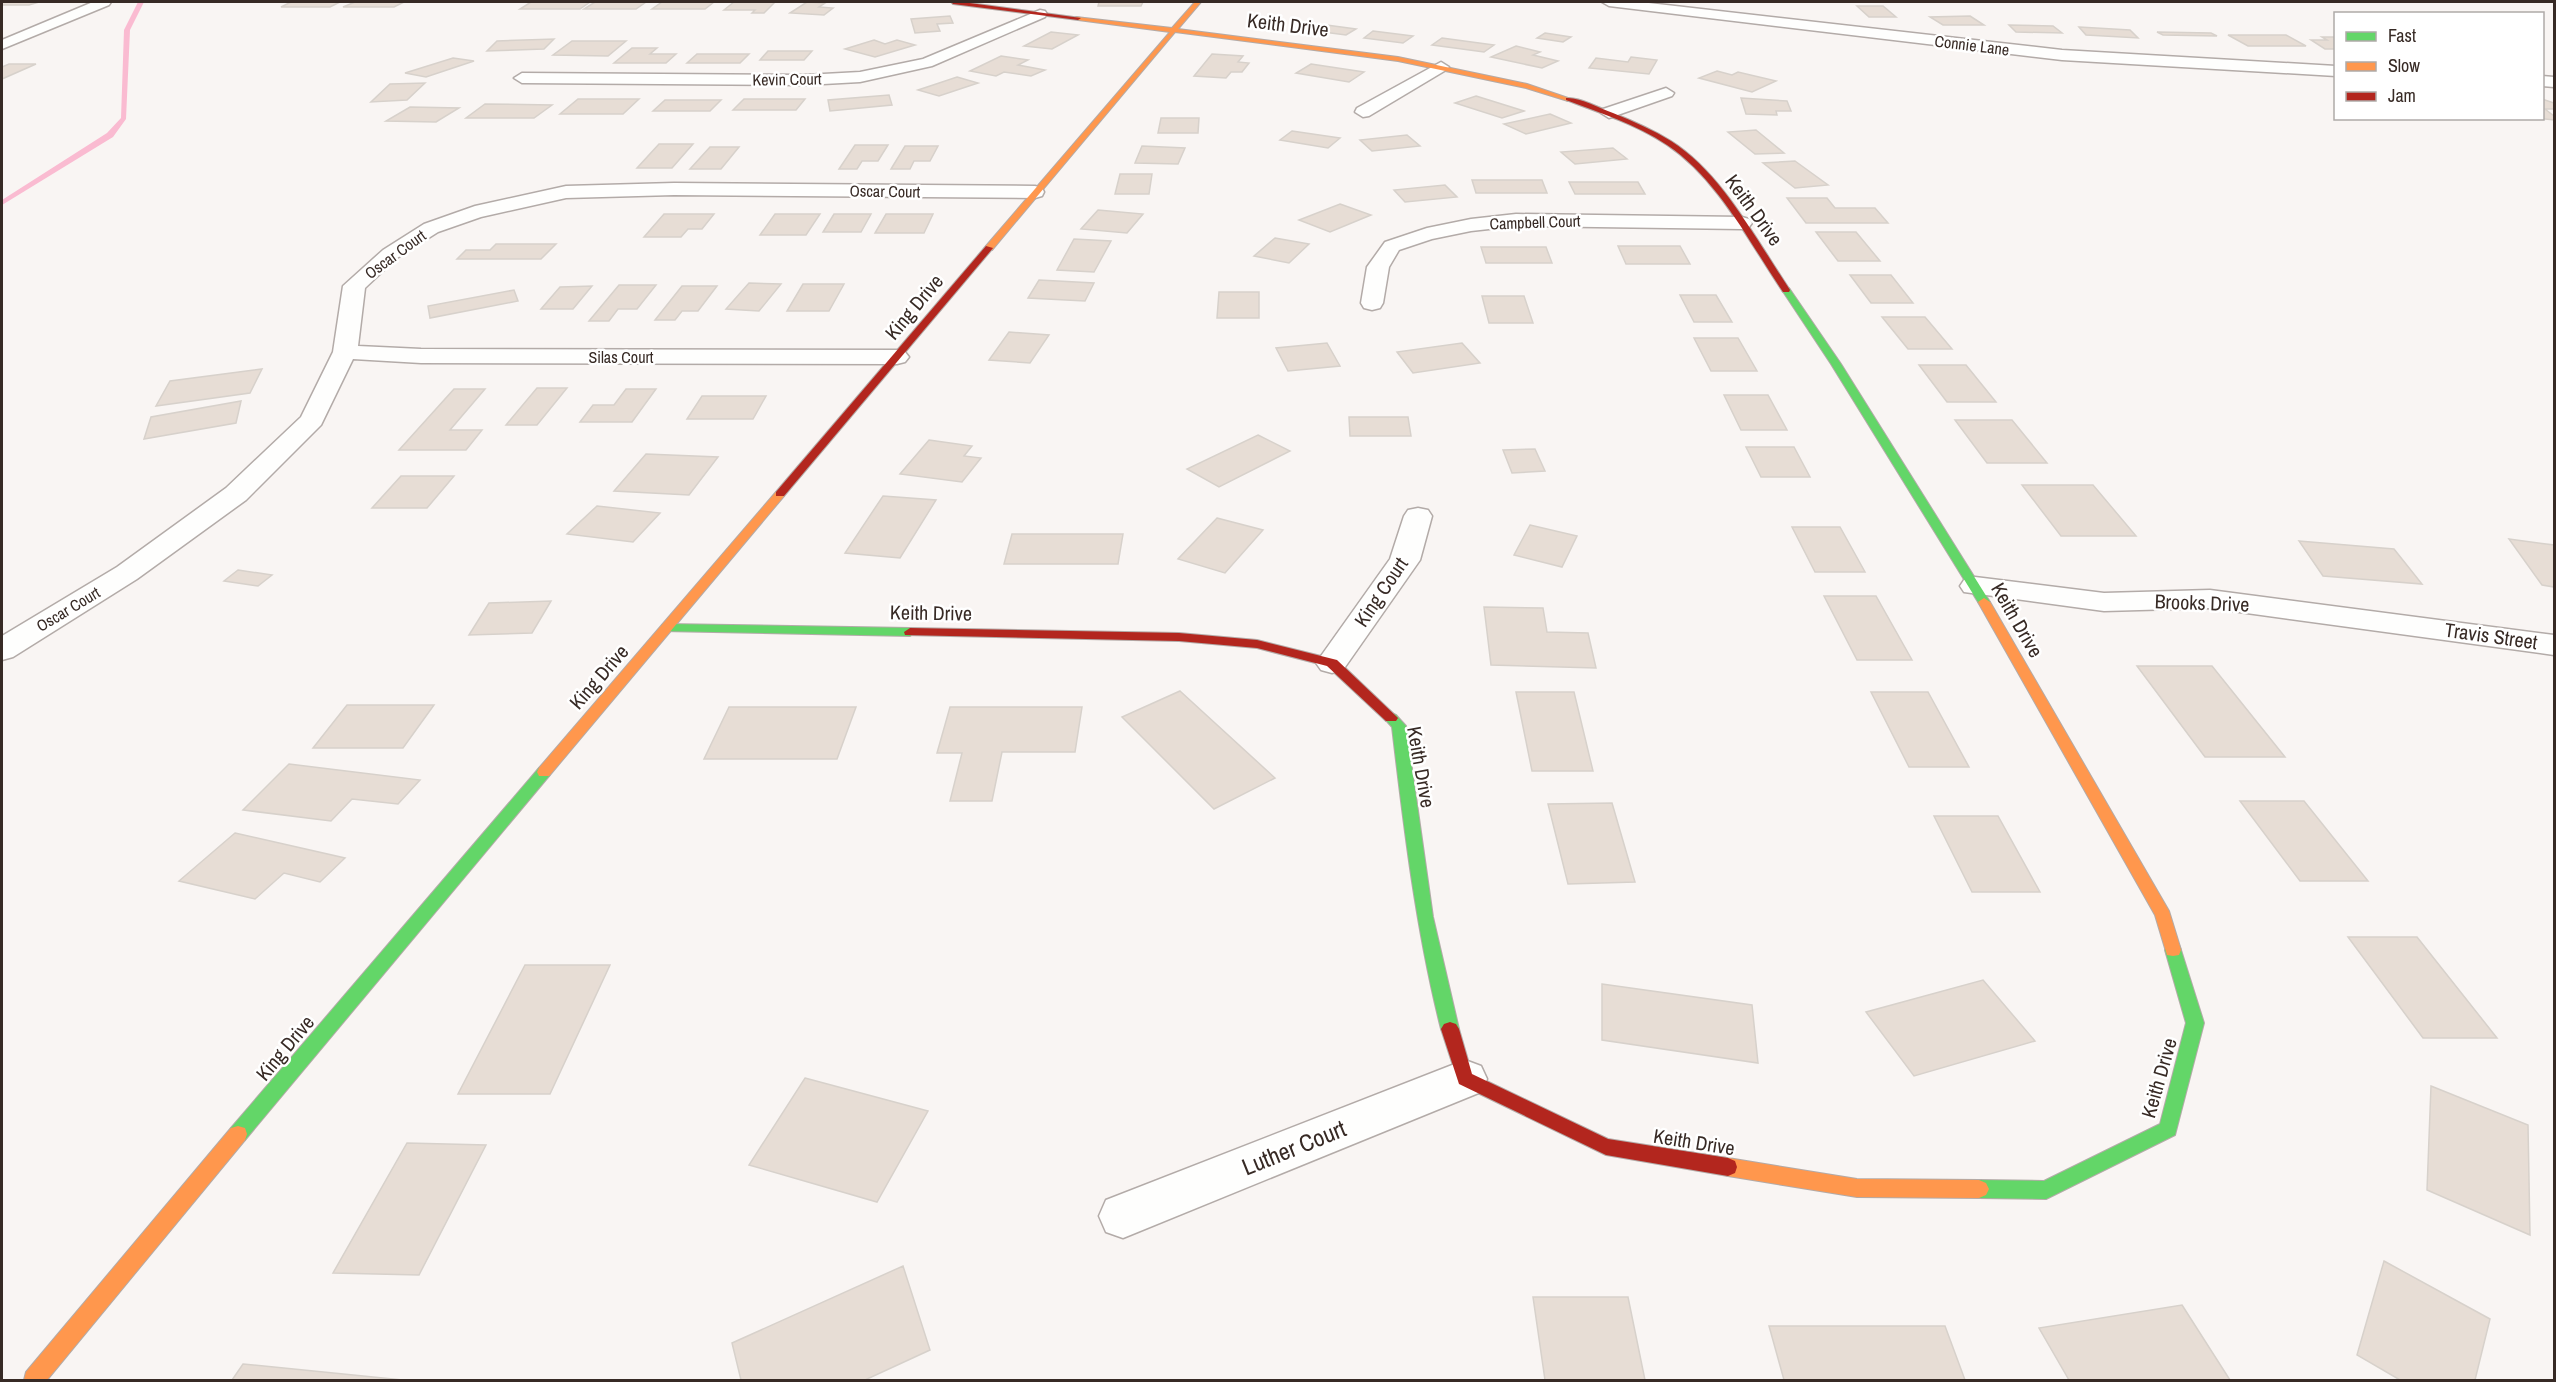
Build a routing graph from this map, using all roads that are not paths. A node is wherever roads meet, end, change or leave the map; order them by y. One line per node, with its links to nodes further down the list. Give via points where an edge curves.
1 (104, 2): 7 (street)
2 (952, 2): 5 (street, Keith Drive)
3 (1198, 2): 6 (street, King Drive)
4 (1609, 2): 9 (street, Connie Lane, via 2062,55)
5 (1040, 14): 6 (street, Keith Drive); 10 (street, Kevin Court, via 927,63 860,77)
6 (1173, 32): 8 (street, Keith Drive); 14 (street, King Drive)
7 (2, 45)
8 (1441, 67): 12 (street); 13 (street, Keith Drive, via 1527,86)
9 (2334, 71)
10 (522, 78)
11 (1666, 93): 13 (street)
12 (1363, 112)
13 (1610, 113): 15 (street, Keith Drive, via 1670,144 1695,166)
14 (1035, 192): 17 (street, Oscar Court, via 674,189 566,192 528,199 431,228 390,254 354,286); 18 (street, King Drive)
15 (1742, 223): 16 (street, Campbell Court, via 1516,220 1449,230 1392,246 1378,267); 20 (street, Keith Drive)
16 (1372, 303)
17 (345, 352): 18 (street, Silas Court, via 433,356); 24 (street, Oscar Court, via 312,420 236,494 127,573)
18 (897, 357): 22 (street, King Drive)
19 (1418, 516): 25 (street, King Court, via 1405,560)
20 (1975, 586): 21 (street, Brooks Drive, via 2104,602 2210,599); 26 (street, Keith Drive, via 2163,915 2194,1023 2168,1129 2046,1190 1857,1188 1606,1147)
21 (2428, 627): 23 (street, Travis Street)
22 (667, 628): 25 (street, Keith Drive, via 1179,637 1257,644); 28 (street, King Drive)
23 (2554, 645)
24 (2, 650)
25 (1332, 663): 26 (street, Keith Drive, via 1399,726 1421,896 1441,996)
26 (1465, 1079): 27 (street, Luther Court)
27 (1123, 1216)
28 (34, 1380)

